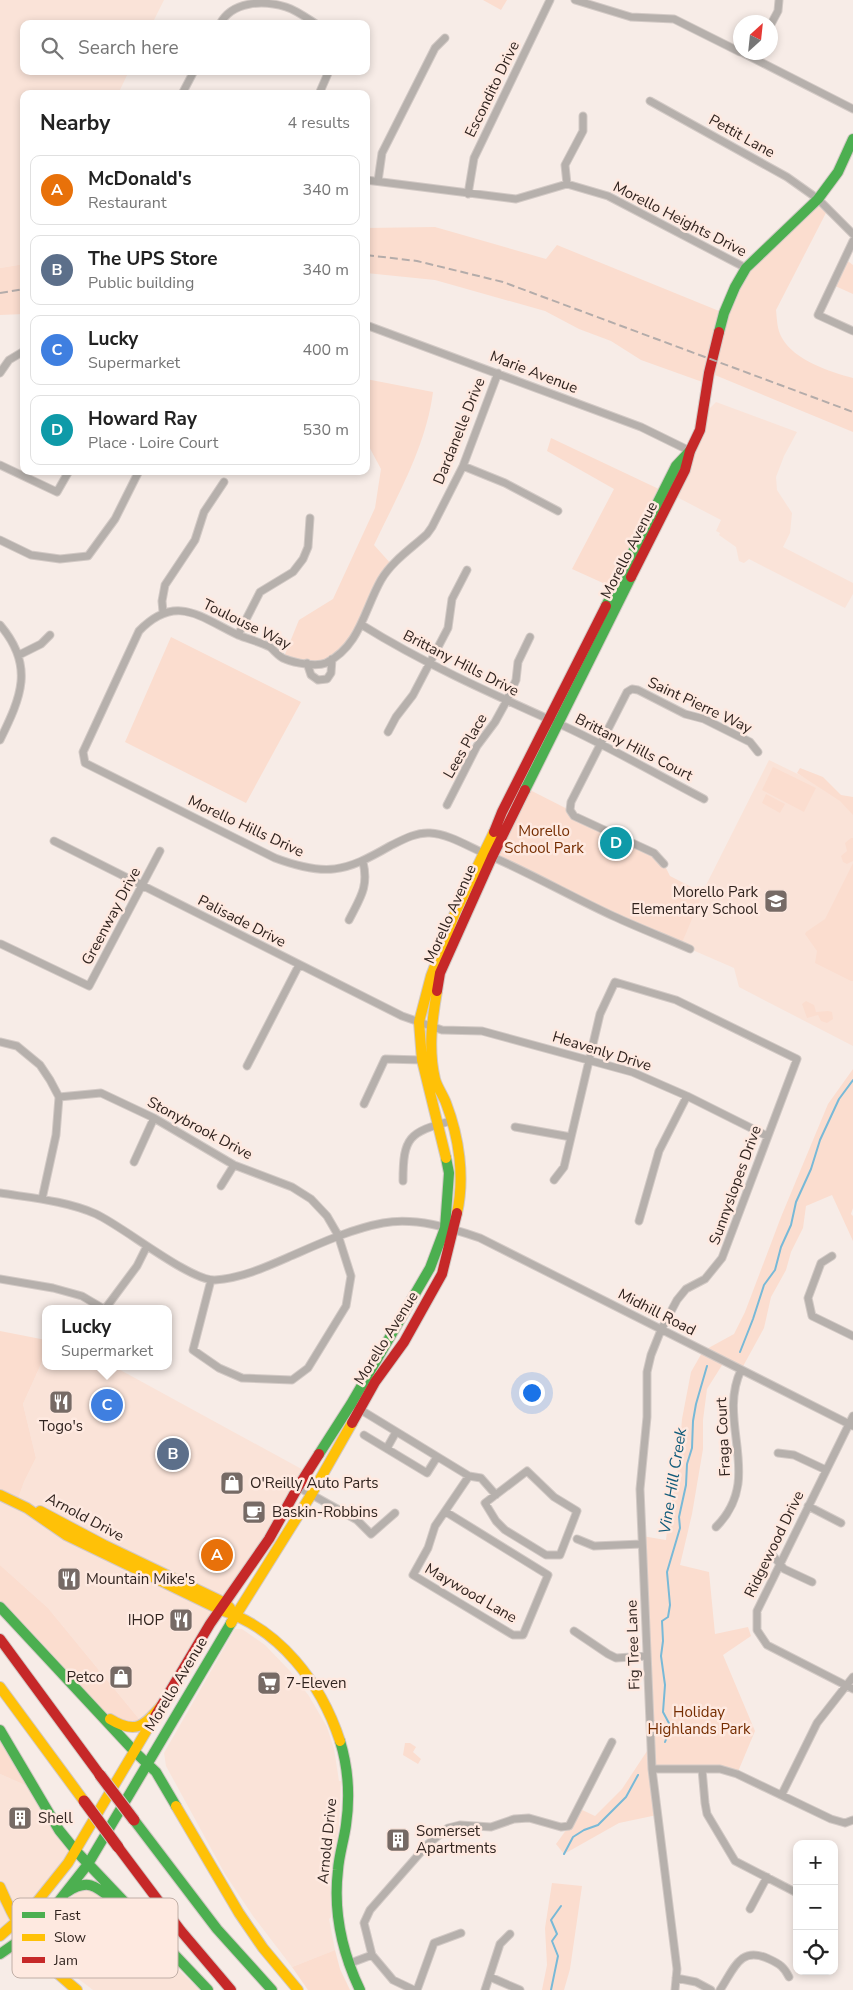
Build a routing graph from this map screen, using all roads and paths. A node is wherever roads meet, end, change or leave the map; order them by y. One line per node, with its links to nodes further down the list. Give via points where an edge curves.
1 (550, 0): 21 (street, Escondito Drive, via 474,158)
2 (575, 0): 8 (street, via 631,17 674,19)
3 (779, 0): 4 (street)
4 (776, 15)
5 (222, 20): 6 (street, via 241,5 269,4 287,7)
6 (309, 20)
7 (445, 38): 19 (street, via 436,48 382,153)
8 (733, 48)
9 (762, 60): 15 (street)
10 (192, 75): 12 (street)
11 (328, 75): 13 (street)
12 (184, 90)
13 (321, 90)
14 (650, 101): 22 (street, Pettit Lane, via 787,177)
15 (853, 109)
16 (583, 116): 20 (street, via 582,131 565,165)
17 (853, 139): 22 (main road, Morello Avenue, via 838,172)
18 (370, 181): 19 (street)
19 (378, 182): 21 (street)
20 (567, 184): 21 (street, via 516,199); 25 (street, Morello Heights Drive, via 608,196)
21 (468, 194)
22 (818, 199): 23 (street, Pettit Lane); 25 (main road, Morello Avenue)
23 (853, 234)
24 (853, 241): 27 (street, via 818,315)
25 (746, 268): 31 (main road, Morello Avenue, via 724,313 709,373 700,430)
26 (370, 326): 30 (street, Marie Avenue)
27 (853, 331)
28 (20, 353): 29 (street, via 8,360)
29 (0, 373)
30 (498, 373): 31 (street, Marie Avenue, via 642,427); 33 (street, Dardanelle Drive)
31 (690, 451): 54 (main road, Morello Avenue, via 685,470)
32 (0, 465): 34 (street)
33 (464, 466): 39 (street); 45 (street, Dardanelle Drive, via 427,534 385,574)
34 (20, 474)
35 (21, 475): 36 (street, via 57,492)
36 (67, 475)
37 (137, 475): 41 (street, via 116,519 88,556 60,559 31,555)
38 (224, 482): 43 (street, via 204,512 195,540 165,585)
39 (558, 510)
40 (310, 518): 47 (street, via 308,547 303,559 293,572 260,592)
41 (0, 540)
42 (467, 570): 51 (street, via 452,599 448,628)
43 (163, 612): 47 (street, Toulouse Way, via 180,610 196,614); 64 (street, Morello Hills Drive, via 140,631 83,752 85,764 301,868 324,870)
44 (0, 625): 49 (street)
45 (362, 625): 50 (street, Toulouse Way, via 344,652); 51 (street, Brittany Hills Drive)
46 (50, 635): 49 (street, via 41,644)
47 (238, 635): 52 (street, Toulouse Way, via 269,647 283,659)
48 (530, 637): 53 (street, Lees Place, via 518,662 516,680)
49 (19, 655): 56 (street, via 22,686)
50 (332, 659): 52 (street, Toulouse Way, via 323,664); 52 (street, via 327,679 318,680 311,675)
51 (430, 663): 53 (street, Brittany Hills Drive); 55 (street)
52 (307, 664)
53 (506, 702): 54 (street, Brittany Hills Drive); 60 (street, Lees Place, via 477,746)
54 (554, 723): 57 (street, Brittany Hills Court); 63 (main road, Morello Avenue, via 502,812)
55 (388, 732)
56 (0, 740)
57 (599, 744): 58 (street, Saint Pierre Way, via 622,699 632,689 685,714 704,719 750,742); 59 (street, Brittany Hills Court); 65 (street, via 570,802 570,810 574,816 654,853)
58 (758, 752)
59 (704, 799)
60 (447, 805)
61 (54, 841): 66 (street, Palisade Drive)
62 (160, 851): 66 (street, Greenway Drive)
63 (488, 855): 64 (street, Morello Hills Drive, via 429,832 406,838); 69 (street, Morello Hills Drive, via 613,916); 71 (main road, Morello Avenue, via 456,913 431,976); 72 (main road, Morello Avenue, via 440,973)
64 (363, 862): 67 (street, via 367,876 365,890)
65 (664, 864)
66 (142, 886): 68 (street, Greenway Drive, via 89,986); 70 (street, Palisade Drive)
67 (349, 920)
68 (1, 944)
69 (690, 949)
70 (299, 965): 71 (street, Palisade Drive); 76 (street)
71 (419, 1022): 72 (street, Heavenly Drive); 74 (main road, Morello Avenue)
72 (431, 1026): 75 (street, Heavenly Drive, via 442,1030 482,1031); 81 (main road, Morello Avenue, via 435,1080 446,1104)
73 (0, 1042): 78 (street, via 17,1046 40,1065)
74 (422, 1060): 79 (street, via 385,1059); 81 (main road, Morello Avenue)
75 (589, 1060): 77 (street, Heavenly Drive, via 632,1072); 83 (street, Sunnyslopes Drive, via 600,1014 615,982 676,1000 797,1059); 84 (street)
76 (248, 1066)
77 (686, 1096): 83 (street, Heavenly Drive); 92 (street, via 659,1151)
78 (59, 1098): 80 (street, Stonybrook Drive, via 101,1093); 91 (street, via 56,1135)
79 (364, 1104)
80 (154, 1118): 85 (street); 86 (street, Stonybrook Drive)
81 (445, 1122): 88 (street, via 413,1135 403,1160); 93 (main road, Morello Avenue, via 458,1144 460,1174 459,1205)
82 (515, 1127): 84 (street)
83 (767, 1136): 101 (street, Sunnyslopes Drive, via 722,1258 705,1279 686,1289)
84 (571, 1137): 87 (street, via 564,1167)
85 (134, 1162)
86 (234, 1165): 89 (street); 94 (street, Stonybrook Drive, via 292,1187 311,1199 327,1216)
87 (554, 1180)
88 (403, 1181)
89 (221, 1186)
90 (0, 1193): 91 (street)
91 (42, 1199): 95 (street, via 92,1212)
92 (639, 1221)
93 (450, 1229): 94 (street, Midhill Road, via 412,1222 385,1223); 101 (street, Midhill Road, via 480,1238); 104 (main road, Morello Avenue, via 442,1274 404,1342)
94 (338, 1235): 98 (street, Midhill Road, via 238,1277); 98 (street, Stonybrook Drive, via 351,1276 346,1306 308,1368 292,1380 242,1378 193,1350)
95 (147, 1246): 98 (street, via 190,1272); 100 (street, via 137,1266)
96 (832, 1256): 102 (street, via 821,1263 808,1298 812,1316)
97 (0, 1279): 99 (street, via 53,1288 82,1296)
98 (211, 1280)
99 (97, 1305)
100 (107, 1305)
101 (661, 1330): 103 (street, Midhill Road); 125 (street, Fig Tree Lane, via 647,1372 647,1418 640,1489)
102 (853, 1336)
103 (741, 1370): 106 (street, Midhill Road); 123 (street, Fraga Court, via 735,1382 733,1400 739,1484 727,1516)
104 (356, 1406): 107 (street); 114 (main road, Morello Avenue); 117 (main road, Morello Avenue)
105 (853, 1416): 106 (street, Ridgewood Drive)
106 (851, 1425): 112 (street, Ridgewood Drive)
107 (396, 1432): 109 (street); 111 (street)
108 (364, 1435): 109 (street)
109 (387, 1448): 111 (street, via 427,1473)
110 (778, 1453): 112 (street, via 794,1454)
111 (437, 1457): 113 (street)
112 (826, 1470): 119 (street, Ridgewood Drive)
113 (469, 1476): 118 (street, via 481,1478); 120 (street, Maywood Lane)
114 (298, 1487): 117 (street); 130 (main road, Morello Avenue, via 270,1539)
115 (0, 1490): 130 (main road, Arnold Drive)
116 (0, 1495): 130 (main road, Arnold Drive, via 27,1508 66,1535)
117 (311, 1495): 121 (street, via 357,1520 370,1534); 131 (main road, Morello Avenue)
118 (496, 1495): 118 (street, via 527,1471 554,1497 578,1511 560,1555 546,1555 506,1530 485,1503)
119 (808, 1506): 122 (street); 127 (street, Ridgewood Drive)
120 (446, 1512): 120 (street, Maywood Lane, via 435,1526 428,1548 413,1575 513,1635 523,1635 548,1575)
121 (395, 1513)
122 (841, 1523)
123 (716, 1527)
124 (577, 1539): 125 (street, via 594,1546)
125 (642, 1544): 134 (street, Fig Tree Lane)
126 (770, 1552): 127 (street)
127 (779, 1563): 128 (street, via 784,1569); 137 (street, Ridgewood Drive, via 757,1611 757,1630 767,1645)
128 (812, 1582)
129 (0, 1607): 139 (main road)
130 (223, 1607): 131 (main road, Arnold Drive); 138 (main road, Morello Avenue)
131 (236, 1614): 143 (main road, Morello Avenue); 170 (main road, Arnold Drive, via 276,1640 302,1669 336,1726 347,1776 348,1806 336,1881 338,1922)
132 (574, 1631): 134 (street, via 616,1658)
133 (0, 1639): 178 (main road, bridge, via 214,1926)
134 (647, 1656): 144 (street, Fig Tree Lane)
135 (853, 1677): 137 (street)
136 (0, 1688): 158 (main road, bridge)
137 (850, 1688): 146 (street, via 817,1723)
138 (162, 1705): 139 (main road, via 144,1725 137,1728 118,1725); 142 (main road, Morello Avenue)
139 (97, 1711): 142 (main road)
140 (0, 1730): 148 (main road, via 59,1830)
141 (612, 1742): 168 (street, via 569,1826 561,1827 529,1818 491,1827 460,1825 448,1828 428,1844 370,1910 364,1923)
142 (135, 1752): 143 (main road); 148 (main road, Morello Avenue)
143 (147, 1763): 149 (main road, Morello Avenue); 179 (main road, via 156,1772 239,1913)
144 (652, 1769): 145 (street); 174 (street, Fig Tree Lane)
145 (702, 1769): 146 (street, via 720,1769 737,1774); 150 (street, via 708,1814 735,1861)
146 (782, 1794): 147 (street, via 831,1819)
147 (853, 1820)
148 (76, 1851): 149 (main road); 154 (main road, Morello Avenue)
149 (88, 1864): 153 (main road, Morello Avenue); 157 (main road)
150 (766, 1877): 152 (street); 159 (street)
151 (0, 1887): 160 (main road)
152 (793, 1891)
153 (67, 1892): 155 (main road, Morello Avenue); 156 (main road, via 78,1884 86,1884 102,1890)
154 (41, 1898)
155 (62, 1898)
156 (111, 1898)
157 (119, 1898)
158 (156, 1898)
159 (750, 1909)
160 (12, 1915)
161 (12, 1927): 165 (main road, Morello Avenue)
162 (178, 1927): 177 (main road, bridge)
163 (461, 1934): 181 (street, via 434,1943)
164 (510, 1934): 171 (street, via 500,1944)
165 (0, 1936)
166 (12, 1946): 167 (main road, Morello Avenue)
167 (0, 1954)
168 (372, 1955): 170 (street); 181 (street, via 393,1980)
169 (178, 1959): 176 (main road)
170 (348, 1964): 180 (main road, Arnold Drive)
171 (490, 1977): 182 (street); 183 (street)
172 (789, 1977): 186 (street, via 783,1965 759,1954 747,1954)
173 (62, 1978): 175 (main road)
174 (676, 1978): 184 (street, Fig Tree Lane); 185 (street, via 696,1982)
175 (76, 1990)
176 (208, 1990)
177 (232, 1990)
178 (272, 1990)
179 (298, 1990)
180 (360, 1990)
181 (416, 1990)
182 (485, 1990)
183 (520, 1990)
184 (675, 1990)
185 (711, 1990)
186 (720, 1990)

